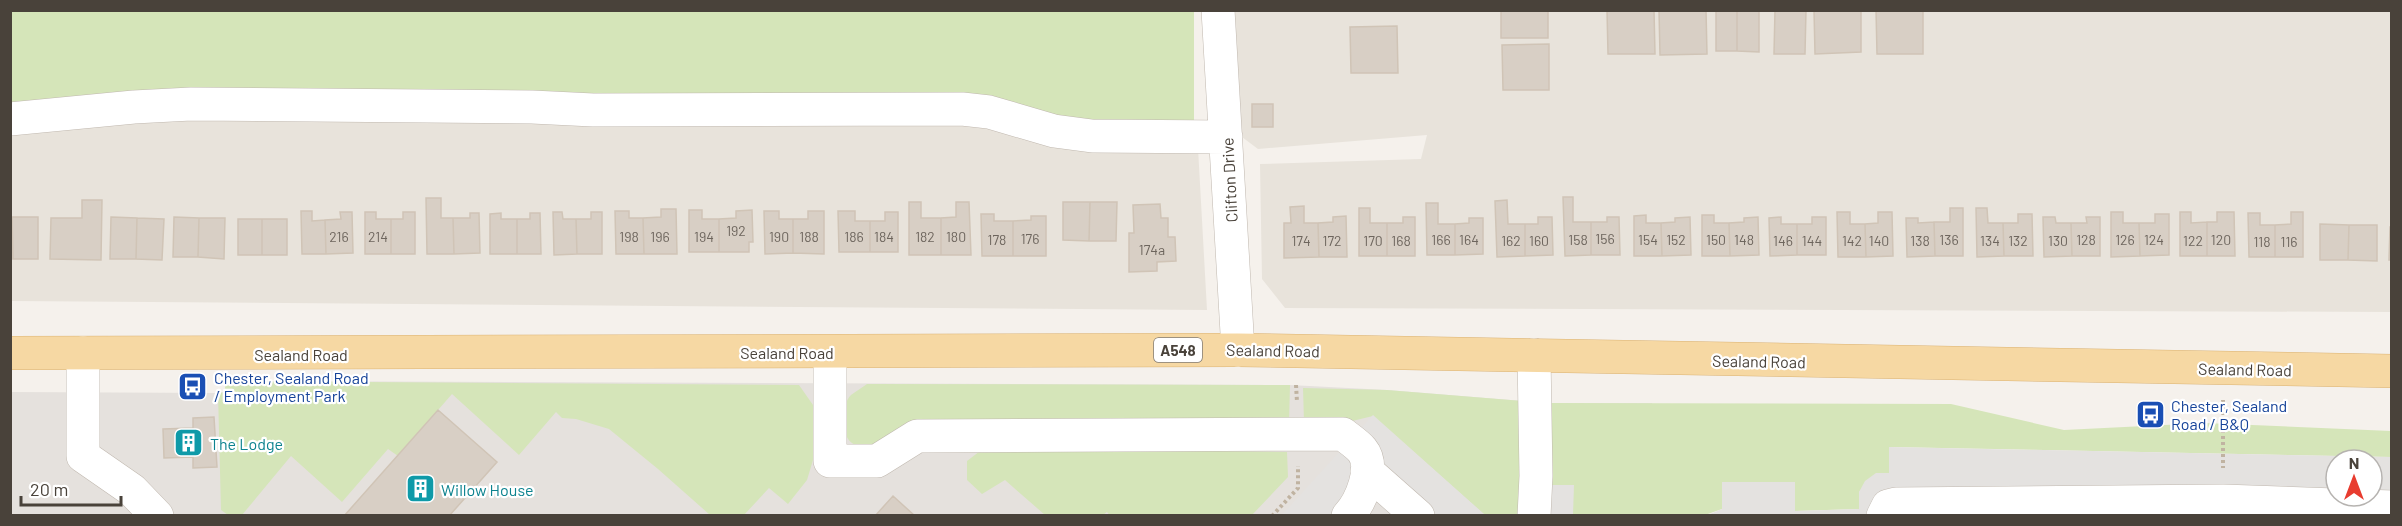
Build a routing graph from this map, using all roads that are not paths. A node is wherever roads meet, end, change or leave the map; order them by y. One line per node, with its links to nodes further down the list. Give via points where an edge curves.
1 (1218, 10): 3 (street, Clifton Drive)
2 (10, 119): 3 (street, via 191,104 594,110 962,109 1092,136)
3 (1226, 137): 4 (street, Clifton Drive)
4 (1238, 350): 5 (main road, Sealand Road / A548); 8 (main road, Sealand Road / A548)
5 (830, 352): 7 (main road, Sealand Road / A548); 12 (street, via 830,461 877,461 917,436 1343,434 1364,451)
6 (10, 353): 7 (main road, Sealand Road / A548)
7 (83, 354): 14 (street, via 83,456 132,490)
8 (1534, 355): 9 (main road, Sealand Road / A548); 17 (street)
9 (2346, 371): 10 (main road, Sealand Road / A548); 11 (street)
10 (2391, 371)
11 (2391, 382)
12 (1367, 471): 15 (street, via 1364,490); 16 (street)
13 (2391, 507): 18 (street, via 2223,501 1896,504 1888,506)
14 (157, 516)
15 (1348, 516)
16 (1418, 516)
17 (1534, 516)
18 (1882, 516)

